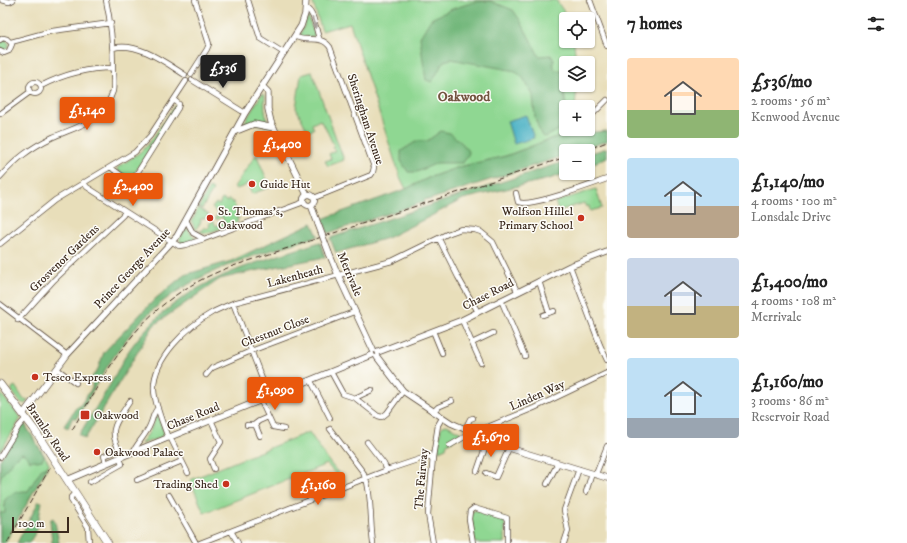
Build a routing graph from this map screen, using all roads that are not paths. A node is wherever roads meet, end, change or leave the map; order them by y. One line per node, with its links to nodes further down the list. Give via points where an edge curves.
1 (2, 0): 2 (street)
2 (13, 0)
3 (106, 0): 9 (street)
4 (195, 0): 19 (street, via 209,44)
5 (248, 0): 17 (street, via 260,38)
6 (306, 0): 8 (street, Prince George Avenue)
7 (590, 0): 14 (street)
8 (306, 8): 10 (street, Prince George Avenue); 12 (street, Sheringham Avenue, one-way to 12, via 311,14)
9 (111, 23): 13 (street, via 52,31); 15 (street)
10 (295, 36): 12 (street, via 299,39); 17 (street, Prince George Avenue)
11 (0, 40): 13 (street, via 5,38)
12 (320, 40): 39 (street, Sheringham Avenue, via 331,48 374,170 371,175)
13 (11, 42): 16 (street, via 9,51)
14 (607, 46)
15 (113, 48): 18 (street); 20 (street, via 136,49 156,57)
16 (0, 51)
17 (284, 53): 24 (street, Prince George Avenue)
18 (113, 68): 23 (street, via 72,73); 34 (street, via 114,85 111,97 96,117 36,146 14,162)
19 (191, 74): 20 (street); 21 (street)
20 (185, 75): 22 (street)
21 (192, 80): 22 (street); 30 (street)
22 (186, 81): 26 (street)
23 (40, 86): 25 (street, via 38,94); 25 (street, via 32,82 29,86)
24 (262, 86): 30 (street, Prince George Avenue); 31 (street, via 268,92 268,114)
25 (30, 92): 29 (street)
26 (174, 100): 33 (street, via 150,136 135,152); 33 (street, via 179,104 178,108 134,178 128,180)
27 (607, 100): 28 (street)
28 (595, 112)
29 (0, 114)
30 (245, 114): 32 (street, Prince George Avenue)
31 (274, 128): 32 (street, via 254,124); 38 (street)
32 (236, 129): 43 (street, Prince George Avenue)
33 (111, 167): 36 (street)
34 (0, 177)
35 (607, 180): 37 (street, via 531,202 518,202)
36 (83, 182): 42 (street); 47 (street, via 54,200)
37 (516, 193)
38 (306, 195): 39 (street); 40 (street)
39 (314, 198): 41 (street)
40 (304, 202): 41 (street); 44 (street)
41 (311, 205): 50 (street, Merrivale, bridge)
42 (125, 212): 46 (street); 61 (street, Grosvenor Gardens, via 54,280)
43 (186, 220): 44 (street, via 193,233); 46 (street, Prince George Avenue)
44 (204, 239): 46 (street, via 182,246)
45 (439, 239): 50 (street, Lakenheath, via 392,262); 52 (street, Lakenheath, via 461,229 481,232 493,242); 58 (street)
46 (172, 242): 69 (street, Prince George Avenue)
47 (0, 244)
48 (607, 253): 49 (street, Chase Road)
49 (570, 266): 51 (street, Chase Road); 71 (street)
50 (338, 276): 54 (street, Lakenheath); 57 (street, Merrivale)
51 (539, 281): 52 (street, Chase Road); 59 (street)
52 (517, 291): 53 (street, Chase Road)
53 (501, 300): 58 (street, Chase Road); 70 (street)
54 (233, 303): 66 (street); 87 (street, Lakenheath, via 213,312 186,332 166,355 155,375 154,390)
55 (0, 304): 61 (street)
56 (554, 311): 59 (street)
57 (354, 312): 66 (street, Chestnut Close); 68 (street, Merrivale)
58 (478, 312): 62 (street, Chase Road)
59 (549, 313): 60 (street)
60 (543, 315)
61 (18, 320): 69 (street)
62 (462, 320): 63 (street, Chase Road); 65 (street)
63 (433, 331): 67 (street); 68 (street, Chase Road)
64 (493, 333): 65 (street)
65 (472, 343): 72 (street)
66 (251, 351): 76 (street, Chestnut Close, via 212,368); 82 (street)
67 (442, 353)
68 (375, 354): 74 (street, Chase Road); 81 (street, Merrivale)
69 (67, 355): 73 (street, Prince George Avenue)
70 (525, 356)
71 (607, 360)
72 (481, 363)
73 (57, 369): 78 (street); 89 (street, Prince George Avenue)
74 (330, 372): 77 (street, Chase Road); 83 (street, via 343,394)
75 (607, 373): 100 (street, Linden Way)
76 (206, 375)
77 (311, 381): 82 (street, Chase Road); 91 (street)
78 (76, 383)
79 (0, 384): 89 (main road, Bramley Road)
80 (372, 390): 83 (street)
81 (403, 391): 83 (street, via 382,417); 88 (street, Merrivale)
82 (269, 397): 85 (street, Chase Road)
83 (355, 398)
84 (130, 401): 108 (street, via 114,428)
85 (261, 401): 90 (street); 94 (street, Chase Road)
86 (452, 401): 88 (street)
87 (158, 408): 102 (street, Lakenheath); 109 (street, via 147,431)
88 (433, 412): 92 (street, Merrivale)
89 (25, 416): 110 (street); 125 (main road, Bramley Road)
90 (268, 417): 96 (street); 97 (street, via 273,428)
91 (330, 418)
92 (442, 418): 99 (street, Merrivale); 112 (street, The Fairway, via 438,424)
93 (473, 418): 99 (street, via 470,419)
94 (211, 420): 102 (street, Chase Road); 116 (street, via 221,442 210,459)
95 (247, 424): 96 (street)
96 (255, 426): 101 (street)
97 (284, 429)
98 (330, 429): 123 (street)
99 (466, 430): 100 (street, Merrivale); 105 (street, via 466,436)
100 (476, 434): 103 (street, Merrivale)
101 (260, 436)
102 (169, 438): 109 (street, Chase Road); 113 (street, Lakenheath)
103 (488, 440): 107 (street, Merrivale); 119 (street)
104 (367, 442): 118 (street)
105 (449, 446)
106 (607, 446): 122 (street)
107 (509, 448): 115 (street, Merrivale); 121 (street, via 496,477)
108 (119, 450): 111 (street); 114 (street, via 104,456)
109 (132, 452): 111 (street, Chase Road)
110 (0, 457)
111 (121, 457): 114 (street, Chase Road); 127 (street, via 122,464)
112 (433, 457): 118 (street); 139 (street, The Fairway, via 428,514)
113 (182, 461): 120 (street, Lakenheath); 126 (street)
114 (106, 463): 125 (street, Chase Road)
115 (558, 463): 117 (street, Merrivale); 128 (street)
116 (214, 469)
117 (579, 469): 122 (street, Merrivale); 142 (street, via 564,510 568,531)
118 (387, 470): 123 (street)
119 (477, 471)
120 (188, 473)
121 (486, 473)
122 (594, 473): 124 (street, Merrivale); 129 (street)
123 (366, 478): 132 (street); 138 (street, via 370,490)
124 (607, 478)
125 (67, 480): 130 (main road, Bramley Road)
126 (137, 480)
127 (90, 482)
128 (547, 484)
129 (586, 492)
130 (73, 495): 133 (street, Bramley Road, via 71,500 88,527); 134 (main road, Bramley Road)
131 (169, 495): 135 (street)
132 (231, 531): 136 (street); 137 (street)
133 (89, 543)
134 (108, 543)
135 (196, 543)
136 (200, 543)
137 (238, 543)
138 (373, 543)
139 (433, 543)
140 (473, 543): 141 (street, via 469,519 470,511 474,508 507,518)
141 (507, 543)
142 (564, 543)

